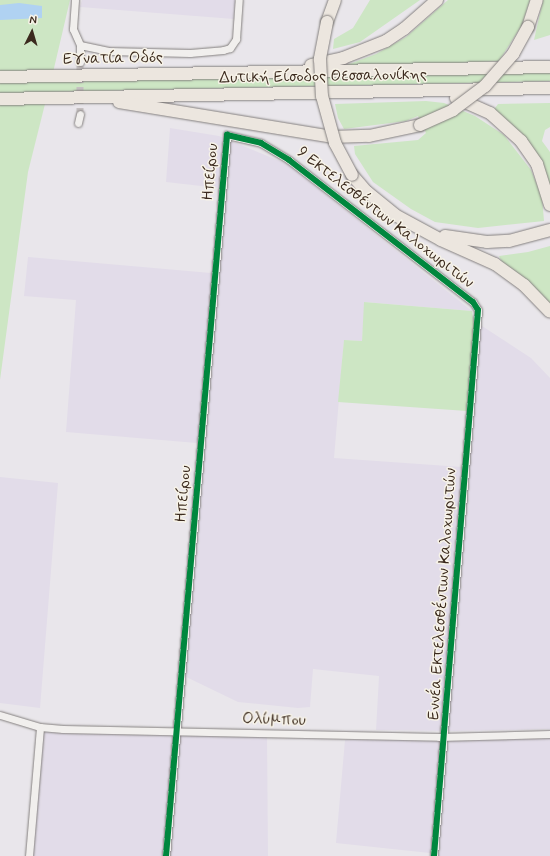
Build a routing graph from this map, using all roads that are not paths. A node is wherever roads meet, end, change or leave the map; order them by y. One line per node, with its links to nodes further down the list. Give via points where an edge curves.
1 (75, 0): 6 (street, via 73,29)
2 (239, 0): 6 (street, via 236,39 230,48 223,50 190,53 108,51)
3 (335, 0): 19 (highway, bridge, via 327,22 320,59 322,96 335,143 352,175 382,205)
4 (537, 0): 13 (highway, bridge, via 528,27 513,54 485,86 453,110 420,125 369,136 332,137)
5 (435, 2): 9 (highway, via 386,41 343,58 312,65 261,68)
6 (80, 45): 7 (street)
7 (80, 62)
8 (550, 67): 9 (highway, Δυτική Είσοδος Θεσσαλονίκης)
9 (227, 74): 10 (highway, Εγνατία Οδός)
10 (0, 77)
11 (550, 88): 12 (highway, Δυτική Είσοδος Θεσσαλονίκης)
12 (399, 92): 13 (highway, Δυτική Είσοδος Θεσσαλονίκης); 18 (highway, via 451,96 478,106 502,122 521,141 537,164)
13 (96, 97): 14 (highway)
14 (0, 99)
15 (80, 114): 16 (street)
16 (78, 123)
17 (227, 135): 22 (street, 9 Εκτελεσθέντων Καλοχωριτών, via 261,143 289,160 474,302 478,313); 25 (street, Ηπείρου)
18 (550, 205)
19 (426, 231): 20 (highway, via 458,239 487,242 509,241); 21 (highway, via 495,264 524,285)
20 (548, 231)
21 (550, 312)
22 (476, 358): 27 (street, Εννέα Εκτελεσθέντων Καλοχωριτών, via 462,501)
23 (0, 715): 24 (street, Ολύμπου)
24 (40, 727): 25 (street, Ολύμπου); 28 (street)
25 (176, 731): 27 (street, Ολύμπου); 29 (street, Ηπείρου)
26 (550, 734): 27 (street, Ολύμπου)
27 (446, 736): 30 (street, Εννέα Εκτελεσθέντων Καλοχωριτών)
28 (29, 856)
29 (166, 856)
30 (434, 856)

